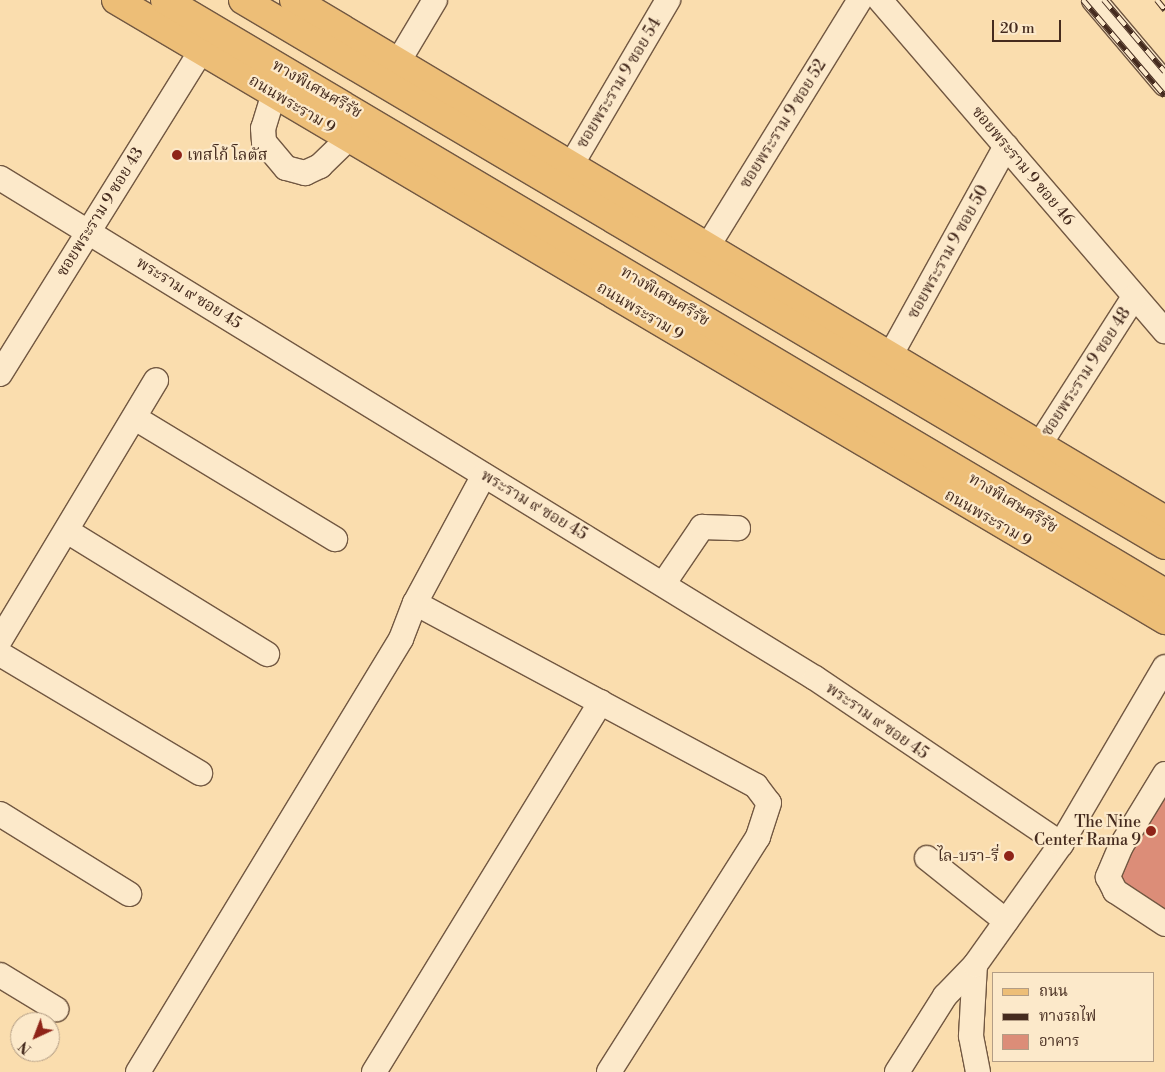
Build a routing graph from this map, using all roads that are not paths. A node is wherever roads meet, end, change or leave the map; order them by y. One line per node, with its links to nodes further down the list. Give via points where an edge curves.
1 (116, 0): 10 (main road, ถนนพระราม 9)
2 (165, 0): 34 (main road, ทางพิเศษศรีรัช)
3 (243, 0): 32 (main road)
4 (294, 0): 11 (main road)
5 (435, 0): 11 (street)
6 (668, 0): 16 (street, ซอยพระราม 9 ซอย 54)
7 (860, 0): 19 (street, ซอยพระราม 9 ซอย 52)
8 (880, 0): 15 (street, ซอยพระราม 9 ซอย 46)
9 (1094, 0): 12 (street)
10 (201, 50): 13 (main road, ถนนพระราม 9); 18 (street, ซอยพระราม 9 ซอย 43)
11 (398, 62): 16 (main road)
12 (1165, 84)
13 (274, 93): 14 (main road, ถนนพระราม 9); 14 (street, via 263,128 264,142 286,168 305,173 320,166)
14 (349, 138): 36 (main road, ถนนพระราม 9)
15 (1006, 146): 20 (street, ซอยพระราม 9 ซอย 46); 22 (street, ซอยพระราม 9 ซอย 50)
16 (570, 166): 19 (main road)
17 (0, 178): 18 (street, พระราม ๙ ซอย 45)
18 (88, 231): 23 (street, ซอยพระราม 9 ซอย 43); 27 (street, พระราม ๙ ซอย 45)
19 (706, 249): 22 (main road)
20 (1134, 297): 21 (street, ซอยพระราม 9 ซอย 46); 26 (street, ซอยพระราม 9 ซอย 48)
21 (1165, 331)
22 (890, 358): 26 (main road)
23 (0, 374)
24 (156, 380): 25 (street)
25 (135, 418): 30 (street); 31 (street)
26 (1038, 447): 28 (main road)
27 (484, 475): 33 (street, พระราม ๙ ซอย 45); 35 (street)
28 (1165, 520)
29 (738, 528): 33 (street, via 702,527)
30 (67, 531): 37 (street); 39 (street)
31 (334, 539)
32 (1165, 545)
33 (664, 583): 45 (street, พระราม ๙ ซอย 45, via 815,678)
34 (1165, 593)
35 (415, 603): 41 (street); 53 (street, via 401,638)
36 (1165, 620)
37 (0, 640)
38 (0, 654): 42 (street)
39 (267, 654)
40 (1165, 667): 45 (street)
41 (601, 702): 54 (street); 55 (street, via 756,786 769,803 758,837)
42 (200, 773)
43 (1165, 774): 49 (street, via 1121,846 1108,877 1115,891)
44 (0, 814): 47 (street)
45 (1061, 844): 48 (street)
46 (927, 858): 48 (street)
47 (129, 894)
48 (1006, 921): 50 (street)
49 (1165, 924)
50 (975, 965): 56 (street, via 945,996); 57 (street, via 971,1036)
51 (0, 975): 52 (street)
52 (56, 1009)
53 (138, 1072)
54 (374, 1072)
55 (609, 1072)
56 (897, 1072)
57 (978, 1072)

